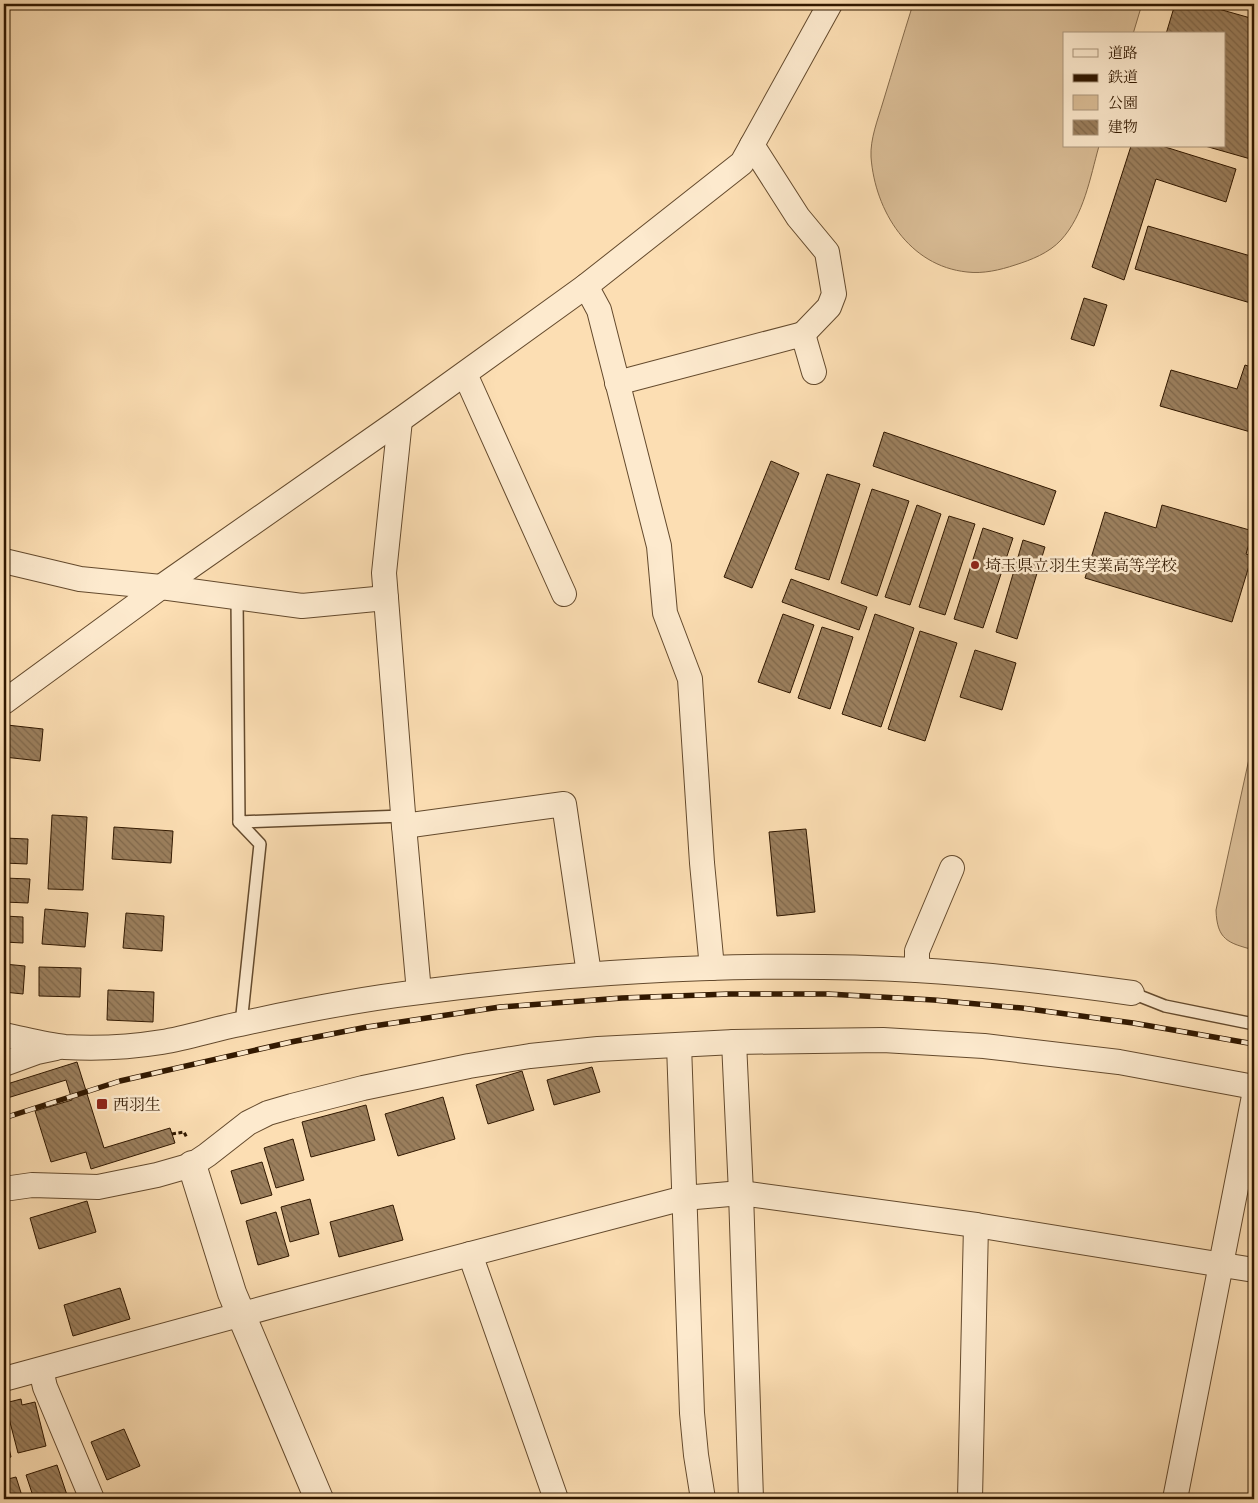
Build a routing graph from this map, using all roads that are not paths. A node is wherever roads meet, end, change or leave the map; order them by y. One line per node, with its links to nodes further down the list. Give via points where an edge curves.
1 (830, 4): 2 (street)
2 (752, 145): 3 (street, via 742,163); 4 (street, via 798,217 828,252 834,294 829,307)
3 (586, 286): 6 (street); 7 (street, via 599,310)
4 (803, 334): 5 (street); 7 (street)
5 (814, 372)
6 (465, 374): 8 (street); 11 (street)
7 (617, 383): 18 (street, via 659,546 665,613 690,679)
8 (400, 420): 10 (street); 13 (street, via 384,573)
9 (4, 561): 10 (street, via 80,579)
10 (161, 588): 12 (street); 14 (street)
11 (564, 594)
12 (236, 597): 13 (street, via 302,606); 16 (lane)
13 (386, 598): 15 (street)
14 (4, 702)
15 (403, 821): 16 (lane); 20 (street, via 564,804); 21 (street)
16 (239, 822): 23 (lane, via 260,844)
17 (952, 868): 19 (street, via 917,951)
18 (712, 968): 19 (street); 20 (street)
19 (917, 970): 22 (street)
20 (590, 974): 21 (street)
21 (419, 992): 23 (street)
22 (1132, 993): 24 (lane, via 1165,1006)
23 (240, 1024): 28 (street, via 163,1042)
24 (1254, 1024)
25 (4, 1035): 28 (street)
26 (734, 1042): 27 (street); 30 (street, via 883,1040 984,1046 1120,1062); 34 (street)
27 (678, 1045): 32 (street, via 598,1048 530,1056 328,1097 268,1113 248,1123); 35 (street)
28 (63, 1047): 29 (street)
29 (4, 1064)
30 (1254, 1087)
31 (1254, 1096): 38 (street)
32 (192, 1165): 33 (street, via 98,1187 32,1185); 40 (street)
33 (4, 1189)
34 (741, 1193): 35 (street); 36 (street); 47 (street)
35 (684, 1198): 37 (street); 46 (street, via 692,1413)
36 (976, 1225): 38 (street); 48 (street)
37 (470, 1254): 40 (street); 45 (street)
38 (1220, 1265): 39 (street); 49 (street)
39 (1254, 1270)
40 (241, 1315): 41 (street); 44 (street)
41 (40, 1370): 42 (street); 43 (street)
42 (4, 1379)
43 (92, 1499)
44 (320, 1499)
45 (556, 1499)
46 (702, 1499)
47 (751, 1499)
48 (970, 1499)
49 (1175, 1499)

